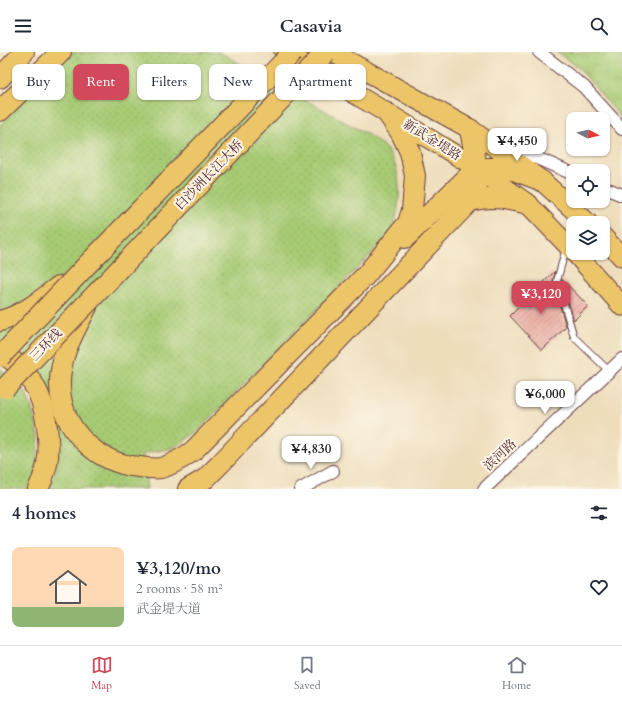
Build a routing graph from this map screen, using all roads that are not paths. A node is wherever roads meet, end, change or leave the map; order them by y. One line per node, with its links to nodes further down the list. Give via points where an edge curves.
1 (23, 52): 8 (highway)
2 (60, 52): 9 (highway)
3 (284, 52): 10 (main road, 新武金堤路)
4 (293, 52): 26 (highway, 白沙洲长江大桥, bridge)
5 (326, 52): 28 (highway, 白沙洲长江大桥, bridge)
6 (332, 52): 11 (main road)
7 (539, 52): 12 (street, via 584,87)
8 (0, 78)
9 (0, 111)
10 (387, 112): 13 (main road, 新武金堤路); 27 (highway, via 410,152 415,176 412,210 408,223)
11 (470, 129): 13 (highway); 14 (street); 15 (main road)
12 (622, 129)
13 (477, 168): 15 (highway, via 508,168); 18 (highway, via 477,185); 19 (main road, 新武金堤路); 27 (highway)
14 (566, 171)
15 (542, 180): 20 (main road)
16 (610, 190): 17 (street)
17 (622, 195)
18 (470, 202): 19 (highway, via 500,197); 38 (highway, via 220,464)
19 (528, 204): 21 (main road, 新武金堤路)
20 (581, 216)
21 (566, 244)
22 (610, 244): 23 (main road)
23 (622, 257)
24 (567, 260): 34 (lane, via 557,281 574,337)
25 (581, 260): 29 (main road, 新武金堤路)
26 (84, 267): 30 (highway, bridge, via 14,318); 32 (highway, 三环线, bridge)
27 (366, 275): 28 (highway, bridge, via 193,451 178,461 160,468 128,466 106,458 88,447 70,424 61,403 60,366 65,350)
28 (92, 298): 35 (highway, 三环线, bridge)
29 (622, 306)
30 (0, 321)
31 (0, 353): 37 (highway, via 22,369 35,387 44,412 48,457)
32 (0, 357)
33 (622, 359): 34 (street, 滨河路)
34 (609, 371): 40 (street, 滨河路)
35 (2, 390)
36 (333, 471): 39 (street)
37 (38, 489)
38 (188, 489)
39 (301, 489)
40 (484, 489)

